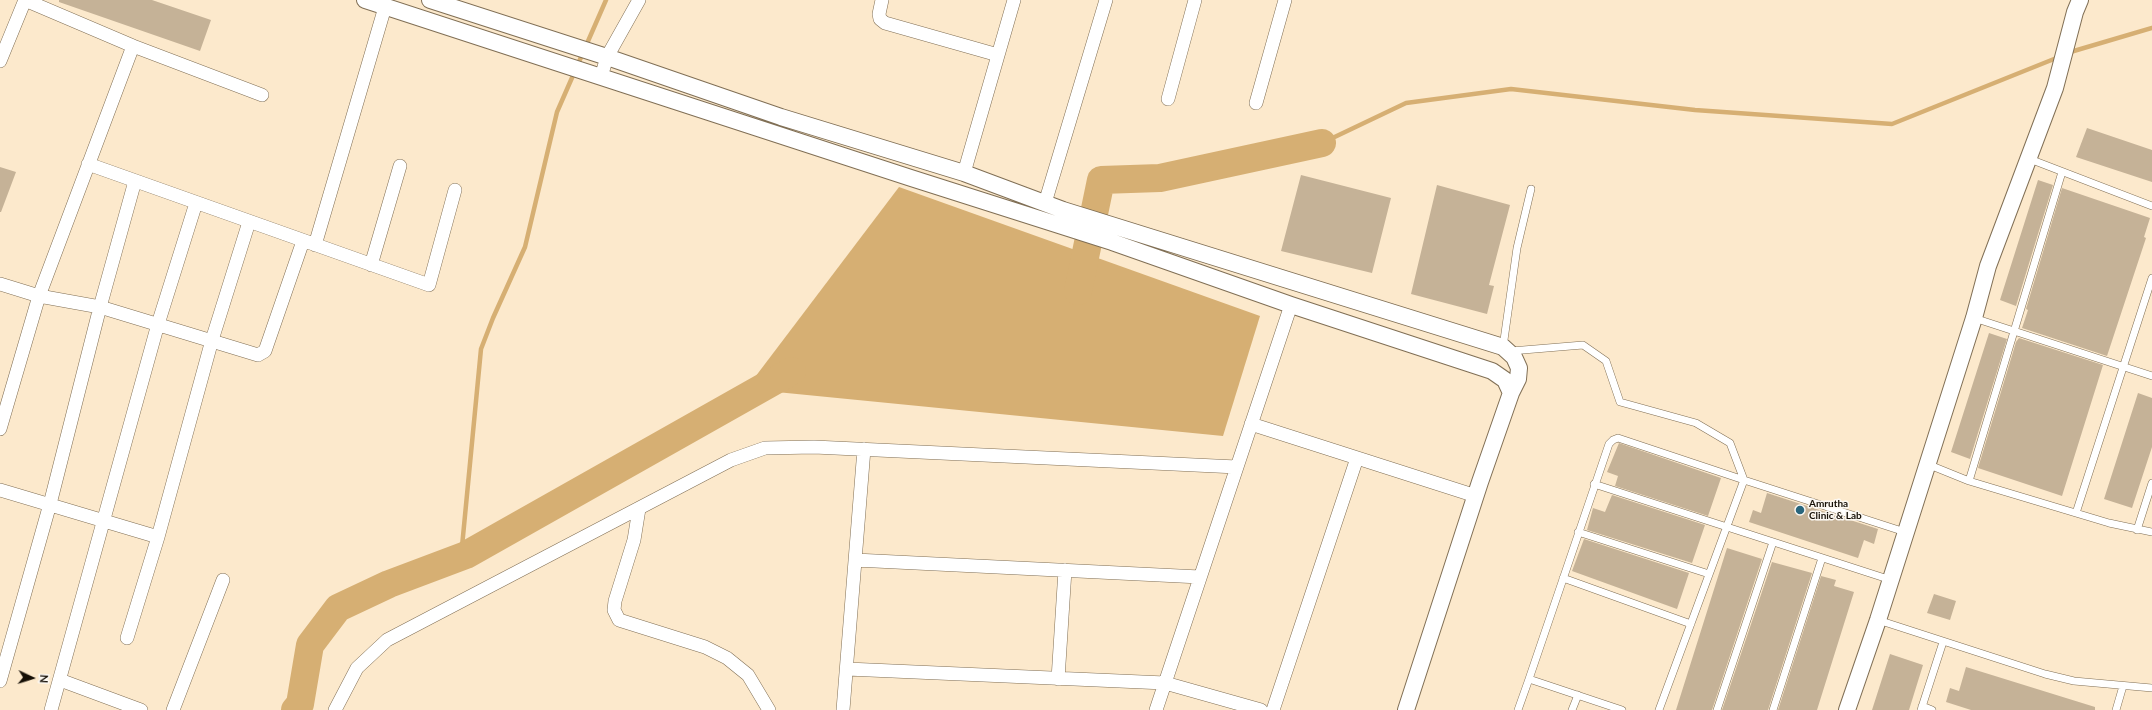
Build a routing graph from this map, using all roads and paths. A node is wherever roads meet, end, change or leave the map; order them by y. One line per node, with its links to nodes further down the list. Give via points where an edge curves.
1 (25, 0): 12 (street); 15 (street)
2 (365, 0): 11 (street)
3 (430, 0): 13 (street)
4 (638, 0): 13 (street)
5 (882, 0): 14 (street, via 879,14 885,23)
6 (1014, 0): 14 (street)
7 (1106, 0): 29 (street)
8 (1195, 0): 18 (street)
9 (1285, 0): 19 (street)
10 (2080, 0): 20 (street, via 2055,88)
11 (385, 7): 16 (street); 32 (street)
12 (133, 46): 17 (street); 21 (street)
13 (601, 55): 16 (street); 24 (street, via 781,117)
14 (998, 55): 24 (street)
15 (0, 61)
16 (594, 74): 37 (street, via 1112,242)
17 (262, 95)
18 (1168, 99)
19 (1256, 103)
20 (2027, 158): 23 (lane); 39 (street, via 1988,266)
21 (88, 164): 25 (street); 36 (street)
22 (400, 166): 33 (street)
23 (2062, 172): 30 (lane); 41 (lane)
24 (964, 173): 29 (street)
25 (136, 181): 28 (street); 38 (street)
26 (1531, 189): 43 (lane, via 1517,248)
27 (456, 190): 33 (street, via 429,285)
28 (196, 203): 31 (street); 40 (street)
29 (1044, 203): 43 (street)
30 (2152, 206)
31 (249, 222): 32 (street); 42 (street)
32 (309, 243): 33 (street); 42 (street, via 265,351 258,355)
33 (371, 265)
34 (2152, 278): 44 (lane)
35 (0, 284): 36 (street)
36 (39, 296): 38 (street); 48 (street)
37 (1291, 305): 46 (street, via 1492,371 1506,380); 47 (street)
38 (100, 307): 40 (street); 59 (street)
39 (1974, 318): 41 (lane); 51 (street)
40 (158, 324): 42 (street); 62 (street)
41 (2014, 331): 44 (lane); 54 (lane)
42 (212, 340): 68 (street)
43 (1505, 349): 46 (street, via 1514,357 1519,368 1518,379); 53 (lane, via 1583,345 1606,361 1620,402 1696,423 1730,443)
44 (2124, 367): 45 (lane); 61 (lane)
45 (2152, 376)
46 (1511, 392): 58 (street)
47 (1251, 424): 50 (street); 52 (street)
48 (0, 429)
49 (864, 449): 52 (street); 60 (street, via 765,448 731,460); 71 (street)
50 (1357, 458): 58 (street); 100 (street)
51 (1927, 464): 54 (lane); 66 (street)
52 (1237, 467): 74 (street)
53 (1744, 480): 56 (lane, via 1618,438 1609,444); 63 (lane); 66 (lane)
54 (1969, 481): 61 (lane)
55 (2152, 483): 64 (lane)
56 (1594, 484): 63 (lane); 65 (lane)
57 (0, 490): 59 (street)
58 (1476, 496): 101 (street)
59 (50, 504): 62 (street); 86 (street)
60 (640, 509): 95 (street, via 387,640 357,668); 96 (street, via 634,540 615,601 614,610 619,620 705,647 727,658 748,675)
61 (2076, 513): 64 (lane)
62 (103, 520): 68 (street); 85 (street)
63 (1726, 527): 69 (lane); 73 (lane)
64 (2137, 530): 67 (lane)
65 (1578, 532): 73 (lane); 75 (lane)
66 (1905, 532): 77 (street)
67 (2152, 532)
68 (158, 536): 80 (street)
69 (1773, 542): 70 (lane); 106 (lane)
70 (1822, 558): 77 (lane); 107 (lane)
71 (855, 560): 72 (street); 82 (street)
72 (1065, 570): 74 (street); 83 (street)
73 (1709, 574): 79 (lane)
74 (1200, 577): 87 (street)
75 (1563, 578): 79 (lane); 84 (lane)
76 (223, 580): 94 (street)
77 (1891, 580): 78 (street)
78 (1878, 620): 81 (lane); 108 (street)
79 (1691, 624): 105 (lane)
80 (127, 638)
81 (1943, 642): 88 (lane, via 2074,681); 91 (lane)
82 (847, 669): 83 (street); 97 (street)
83 (1058, 678): 87 (street)
84 (1529, 679): 90 (lane); 102 (lane)
85 (60, 680): 92 (street); 93 (street)
86 (0, 681)
87 (1165, 683): 98 (street); 99 (street)
88 (2124, 686): 89 (lane); 110 (lane)
89 (2152, 688)
90 (1578, 695): 103 (lane); 104 (lane)
91 (1921, 708): 109 (lane)
92 (51, 710)
93 (141, 710)
94 (174, 710)
95 (335, 710)
96 (769, 710)
97 (844, 710)
98 (1156, 710)
99 (1261, 710)
100 (1273, 710)
101 (1406, 710)
102 (1518, 710)
103 (1572, 710)
104 (1621, 710)
105 (1659, 710)
106 (1717, 710)
107 (1773, 710)
108 (1847, 710)
109 (1932, 710)
110 (2116, 710)

